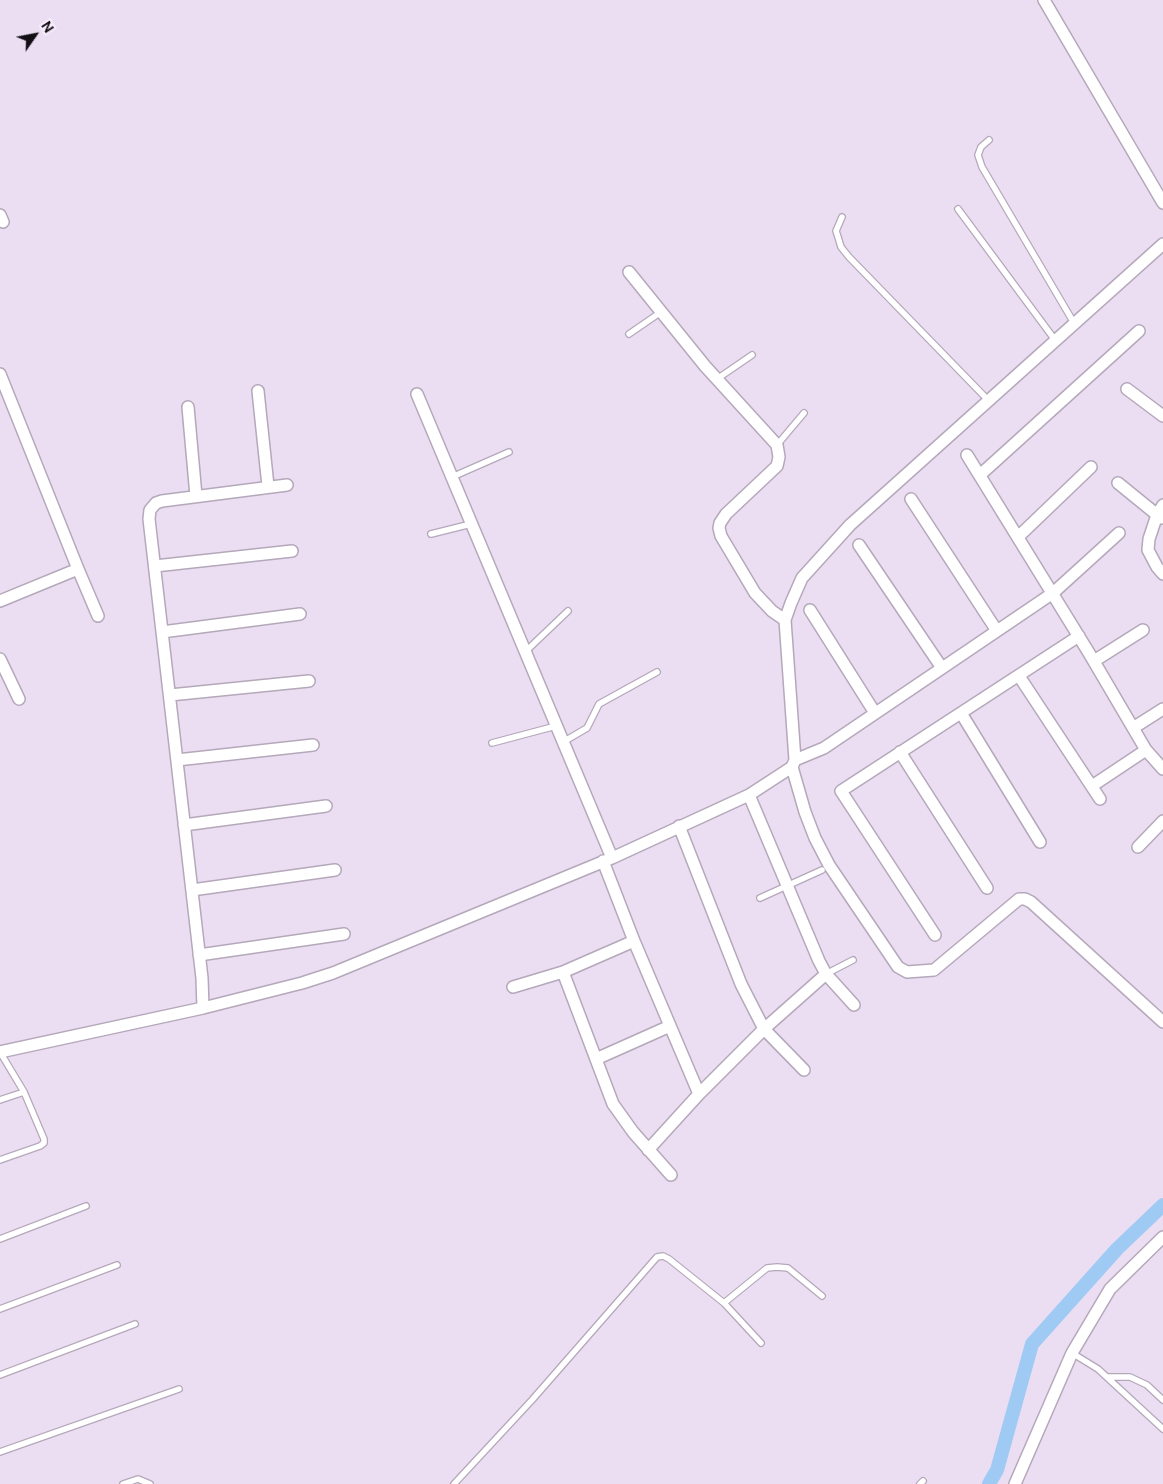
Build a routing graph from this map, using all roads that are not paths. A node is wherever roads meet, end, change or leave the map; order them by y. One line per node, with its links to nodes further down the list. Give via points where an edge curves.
1 (1044, 0): 3 (street)
2 (989, 140): 9 (lane, via 978,155 982,166)
3 (1163, 203)
4 (958, 209): 12 (lane)
5 (842, 217): 19 (lane, via 836,231 841,247)
6 (1163, 244): 9 (street)
7 (628, 272): 8 (street)
8 (661, 312): 11 (lane); 15 (street)
9 (1074, 323): 12 (street)
10 (1139, 331): 27 (street)
11 (629, 334)
12 (1055, 340): 19 (street)
13 (752, 355): 15 (lane)
14 (0, 374): 42 (street)
15 (717, 379): 23 (street)
16 (1126, 389): 22 (street)
17 (258, 391): 31 (street)
18 (417, 394): 28 (street)
19 (988, 400): 50 (street, via 850,525 802,578)
20 (188, 408): 32 (street)
21 (804, 412): 23 (lane)
22 (1163, 416)
23 (777, 445): 50 (street, via 777,466 726,514 719,528 755,593)
24 (509, 452): 28 (lane)
25 (967, 455): 27 (street)
26 (1090, 467): 38 (street)
27 (980, 475): 38 (street)
28 (452, 477): 35 (street)
29 (1118, 483): 34 (street)
30 (287, 485): 31 (street)
31 (268, 486): 32 (street)
32 (196, 496): 41 (street, via 162,501 152,506 150,519)
33 (911, 499): 52 (street)
34 (1161, 513): 43 (street, via 1149,539 1148,550)
35 (471, 524): 37 (lane); 55 (street)
36 (1119, 533): 44 (street)
37 (431, 534)
38 (1018, 537): 44 (street)
39 (859, 545): 58 (street)
40 (292, 551): 41 (street)
41 (155, 566): 53 (street)
42 (78, 570): 45 (street); 49 (street)
43 (1163, 574)
44 (1053, 593): 52 (street); 54 (street)
45 (0, 601)
46 (810, 610): 65 (street)
47 (568, 611): 55 (lane)
48 (300, 614): 53 (street)
49 (98, 616)
50 (785, 620): 75 (street)
51 (1143, 630): 57 (street)
52 (998, 631): 58 (street)
53 (162, 632): 62 (street)
54 (1080, 636): 57 (street); 60 (street)
55 (525, 652): 67 (street)
56 (0, 659): 63 (street)
57 (1094, 660): 68 (street)
58 (942, 668): 65 (street)
59 (657, 672): 69 (lane, via 599,704 587,728)
60 (1019, 676): 66 (street); 77 (street)
61 (310, 681): 62 (street)
62 (170, 695): 74 (street)
63 (19, 699)
64 (1163, 709): 68 (street)
65 (875, 713): 75 (street)
66 (961, 713): 73 (street); 84 (street)
67 (556, 726): 69 (street); 70 (lane)
68 (1133, 728): 72 (street)
69 (563, 742): 86 (street)
70 (492, 743)
71 (313, 744): 74 (street)
72 (1146, 750): 76 (street); 77 (street)
73 (900, 752): 90 (street); 94 (street, via 841,791)
74 (177, 760): 82 (street)
75 (794, 764): 78 (street); 103 (street, via 805,812 815,838 829,865 898,967 907,972 934,970 1018,900 1025,899)
76 (1163, 769)
77 (1092, 786): 79 (street)
78 (750, 795): 83 (street); 89 (street)
79 (1100, 799)
80 (326, 806): 82 (street)
81 (1163, 821): 85 (street)
82 (184, 825): 91 (street)
83 (679, 826): 86 (street); 105 (street, via 741,984)
84 (1040, 842)
85 (1138, 847)
86 (607, 859): 95 (street); 102 (street, via 333,973)
87 (335, 870): 91 (street)
88 (822, 870): 89 (lane)
89 (788, 887): 92 (lane); 99 (street)
90 (987, 888)
91 (192, 890): 96 (street)
92 (760, 898)
93 (344, 934): 96 (street)
94 (935, 936)
95 (634, 941): 98 (street); 104 (street)
96 (199, 955): 102 (street)
97 (853, 960): 99 (lane)
98 (563, 972): 100 (street); 107 (street)
99 (826, 974): 101 (street); 105 (street)
100 (513, 987)
101 (854, 1005)
102 (203, 1008): 106 (street)
103 (1163, 1022)
104 (670, 1026): 107 (street); 110 (street)
105 (764, 1029): 108 (street); 110 (street)
106 (0, 1052): 109 (lane)
107 (596, 1059): 112 (street, via 613,1104)
108 (804, 1070)
109 (24, 1092): 111 (lane); 113 (lane, via 44,1143)
110 (699, 1094): 112 (street)
111 (0, 1100)
112 (648, 1150): 114 (street)
113 (0, 1160)
114 (671, 1174)
115 (86, 1206): 117 (lane)
116 (1163, 1237): 124 (street, via 1110,1289)
117 (0, 1238)
118 (117, 1264): 121 (lane)
119 (822, 1296): 120 (lane, via 788,1268 777,1267 766,1268)
120 (724, 1303): 123 (lane); 133 (lane, via 670,1259 657,1258)
121 (0, 1309)
122 (135, 1324): 125 (lane)
123 (761, 1343)
124 (1072, 1353): 126 (lane); 134 (street)
125 (0, 1375)
126 (1107, 1377): 128 (lane, via 1130,1377 1147,1384); 129 (lane)
127 (179, 1389): 130 (lane)
128 (1163, 1400)
129 (1163, 1429)
130 (0, 1452)
131 (123, 1484): 132 (lane, via 138,1479)
132 (150, 1484)
133 (454, 1484)
134 (1015, 1484)

